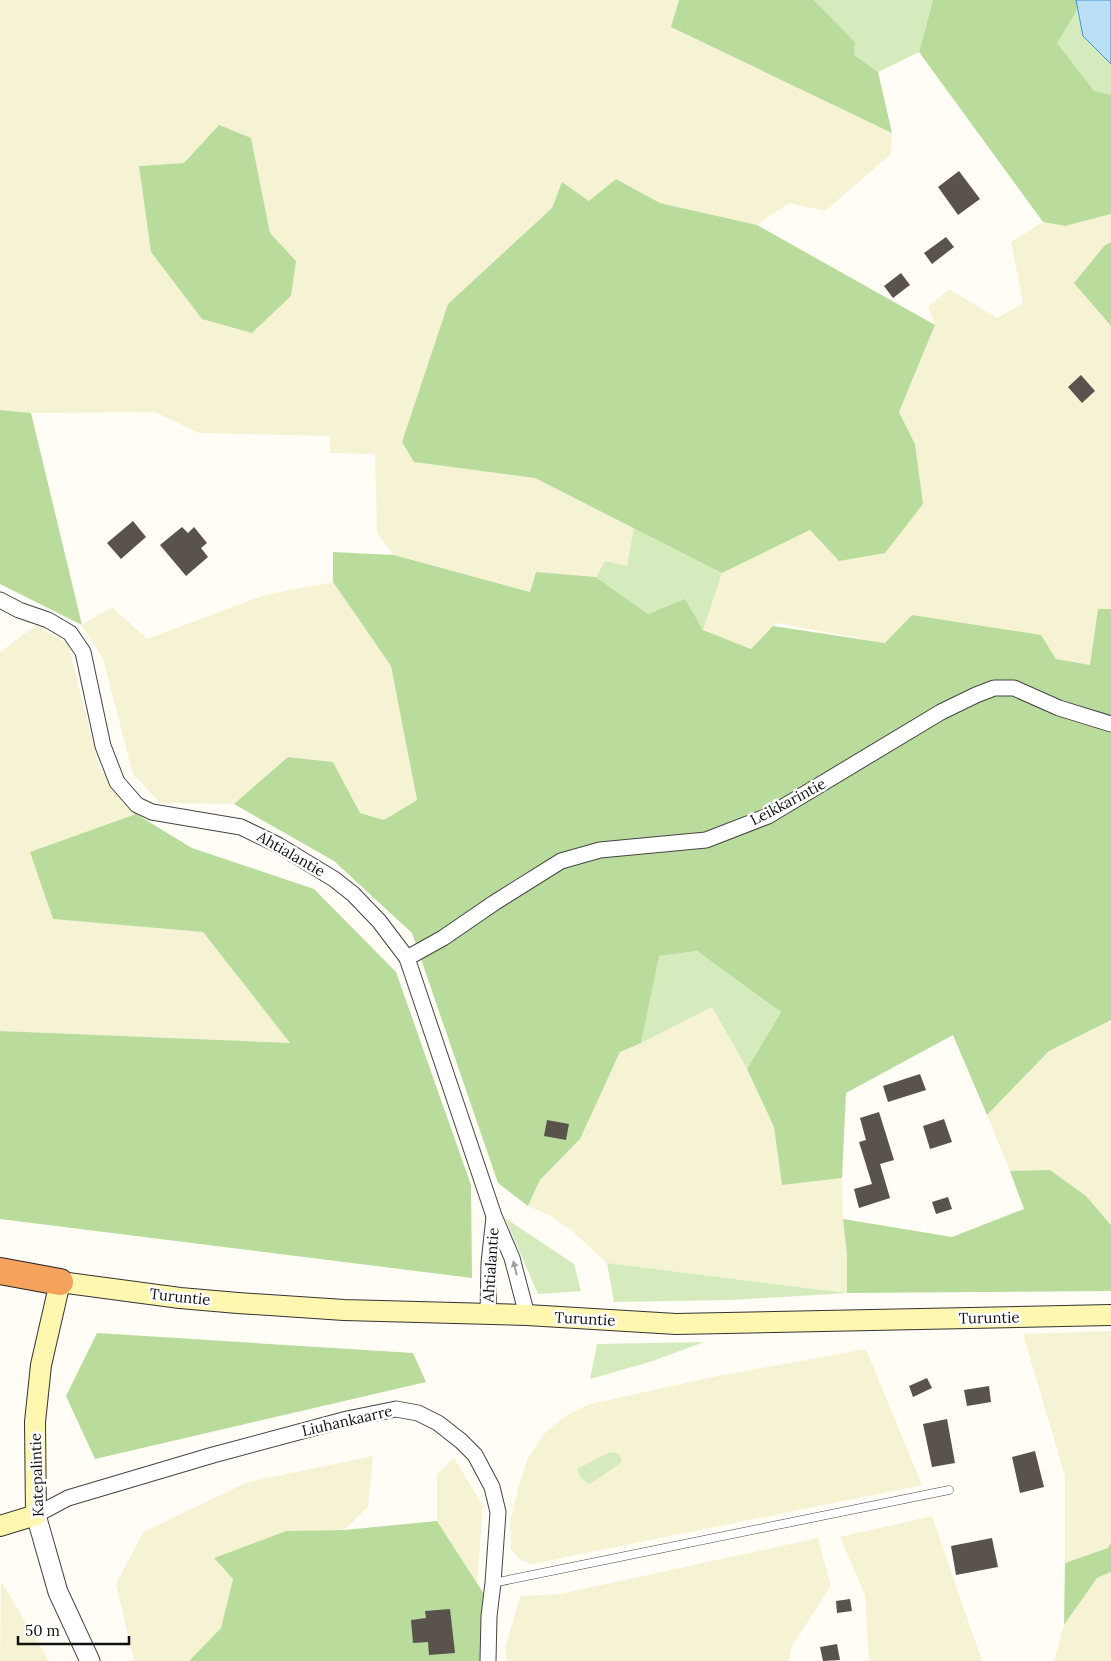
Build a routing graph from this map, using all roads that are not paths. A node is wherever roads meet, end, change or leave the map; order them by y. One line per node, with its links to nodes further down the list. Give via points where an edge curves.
1 (0, 600): 3 (street, Ahtialantie, via 70,633 83,652 103,746 117,782 137,805 152,812 242,827 278,846 353,894)
2 (1111, 724): 3 (street, Leikkarintie, via 1058,708 1014,688 994,688 941,712 768,816 706,840 600,850 561,861)
3 (407, 958): 4 (street, Ahtialantie)
4 (494, 1216): 7 (street, Ahtialantie); 8 (street, Ahtialantie, one-way to 4, via 512,1258)
5 (0, 1271): 6 (highway)
6 (60, 1282): 7 (main road, Turuntie, via 238,1303); 11 (main road, Katepalintie, via 41,1365 35,1422)
7 (488, 1314): 8 (main road, Turuntie)
8 (527, 1315): 9 (main road, Turuntie, via 676,1324)
9 (1111, 1315)
10 (949, 1490): 13 (lane)
11 (36, 1515): 12 (main road); 13 (street, Liuhankaarre, via 68,1498 213,1455 396,1409 418,1413 450,1430 475,1455 484,1471 498,1512); 14 (street, Katepalintie, via 58,1592)
12 (0, 1526)
13 (493, 1583): 15 (street, Liuhankaarre)
14 (90, 1661)
15 (488, 1661)

